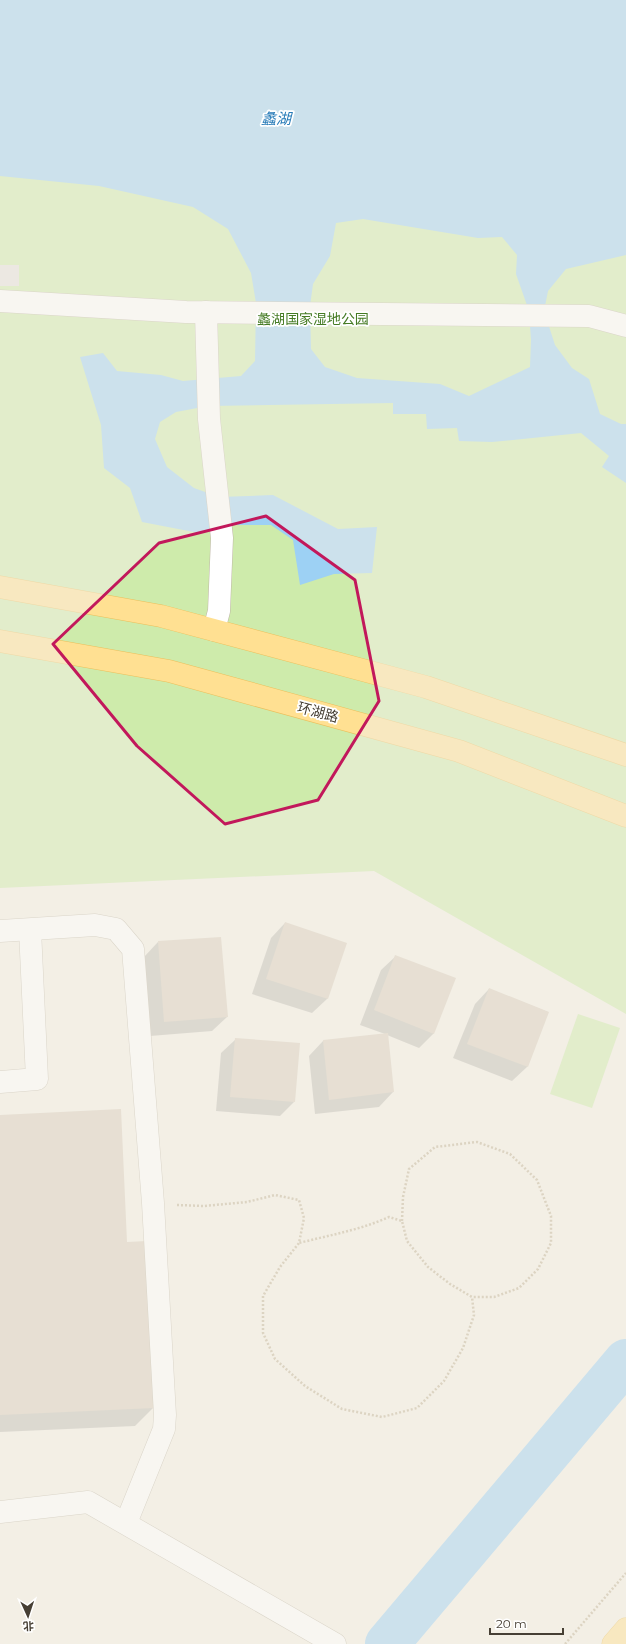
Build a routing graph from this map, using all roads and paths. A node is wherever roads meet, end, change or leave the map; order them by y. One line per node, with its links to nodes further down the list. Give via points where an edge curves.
1 (0, 301): 2 (street)
2 (213, 312): 3 (street, via 589,316); 5 (street, via 208,368 209,419 222,538 218,611)
3 (626, 326)
4 (0, 588): 5 (main road, via 161,616)
5 (214, 630): 7 (main road, via 426,687)
6 (0, 641): 8 (main road, 环湖路, via 169,671 459,751)
7 (626, 755)
8 (626, 816)
9 (30, 930): 10 (street); 11 (street, via 37,1079); 12 (street, via 95,925 116,930 133,949)
10 (0, 931)
11 (0, 1082)
12 (153, 1203): 14 (path, via 204,1206 247,1202 275,1195 299,1200 304,1218); 17 (street, via 164,1428)
13 (402, 1221): 14 (path, via 389,1217 345,1233); 15 (path, via 407,1241 428,1267); 15 (path, via 403,1197 409,1169 434,1147 477,1142 510,1154 537,1180 551,1216 551,1243 538,1269 519,1288 494,1297)
14 (299, 1243): 15 (path, via 280,1267 263,1296 263,1333 275,1359 305,1386 342,1409 382,1418 417,1408 444,1381 463,1348 474,1314)
15 (472, 1297)
16 (0, 1512): 17 (street, via 88,1502)
17 (126, 1523): 20 (street)
18 (626, 1573): 21 (path)
19 (626, 1629): 22 (main road)
20 (331, 1641)
21 (565, 1644)
22 (613, 1644)

